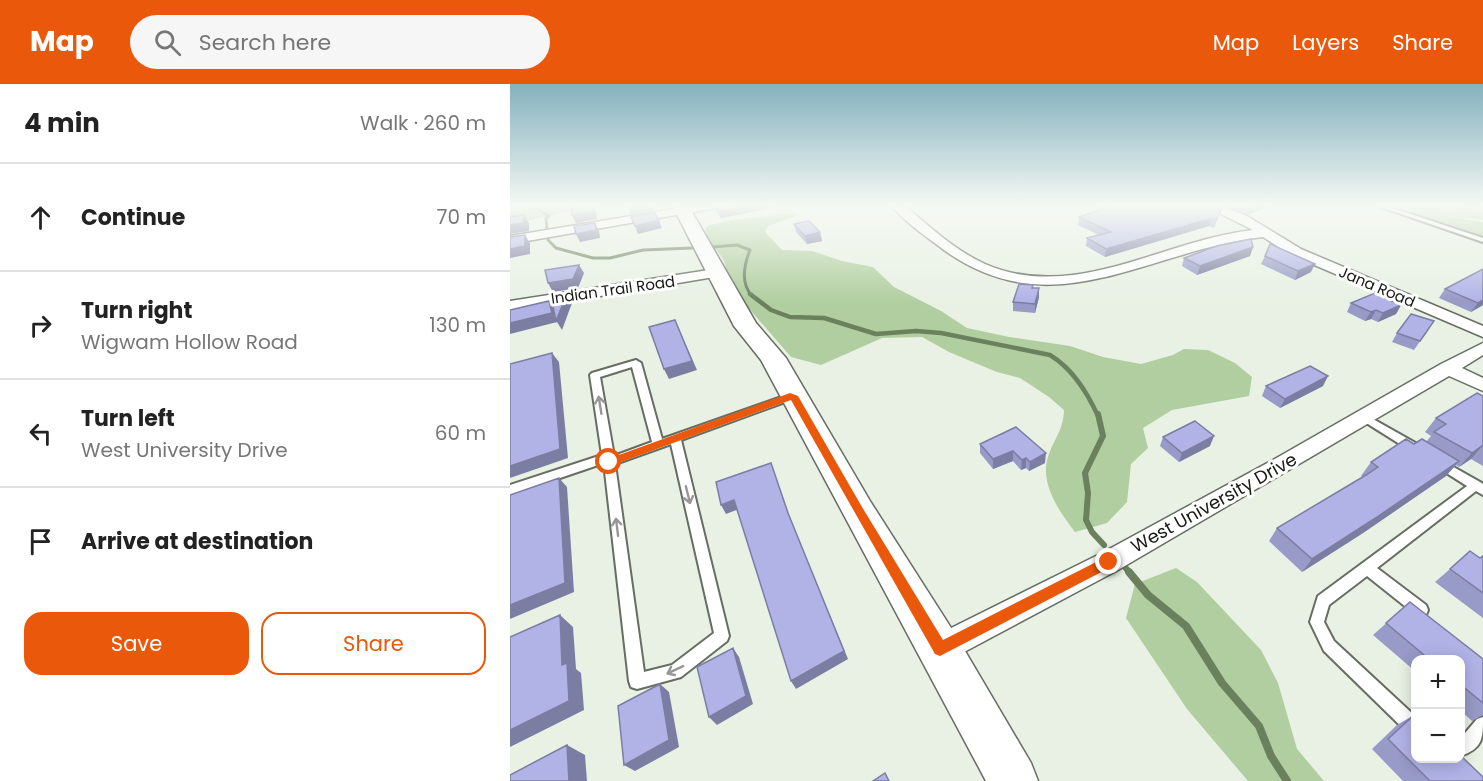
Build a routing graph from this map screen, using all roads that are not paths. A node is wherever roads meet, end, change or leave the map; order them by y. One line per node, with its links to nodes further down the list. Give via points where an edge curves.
1 (697, 238): 5 (street)
2 (938, 238): 3 (street, via 979,266 1040,281 1100,277 1210,242)
3 (1237, 238)
4 (1273, 238): 7 (street, Jana Road, via 1303,255)
5 (715, 273): 6 (street, Indian Trail Road); 11 (street, via 746,326 773,358)
6 (510, 306)
7 (1483, 332)
8 (1483, 348): 9 (street, West University Drive)
9 (1447, 368): 10 (street); 12 (street, West University Drive)
10 (1481, 386)
11 (793, 396): 13 (lane); 20 (street)
12 (1364, 417): 16 (lane); 20 (street, West University Drive, via 1109,562)
13 (675, 438): 14 (lane); 15 (lane, one-way to 15, via 722,636 676,672 638,681)
14 (658, 444): 15 (lane); 15 (lane, one-way to 14, via 595,375 636,363)
15 (609, 460): 17 (lane)
16 (1479, 488): 18 (lane)
17 (510, 490)
18 (1367, 568): 19 (lane); 21 (lane, via 1323,601 1317,622 1329,646)
19 (1430, 617)
20 (940, 649): 24 (street)
21 (1411, 724)
22 (1483, 725): 23 (lane)
23 (1465, 746)
24 (1013, 781)

